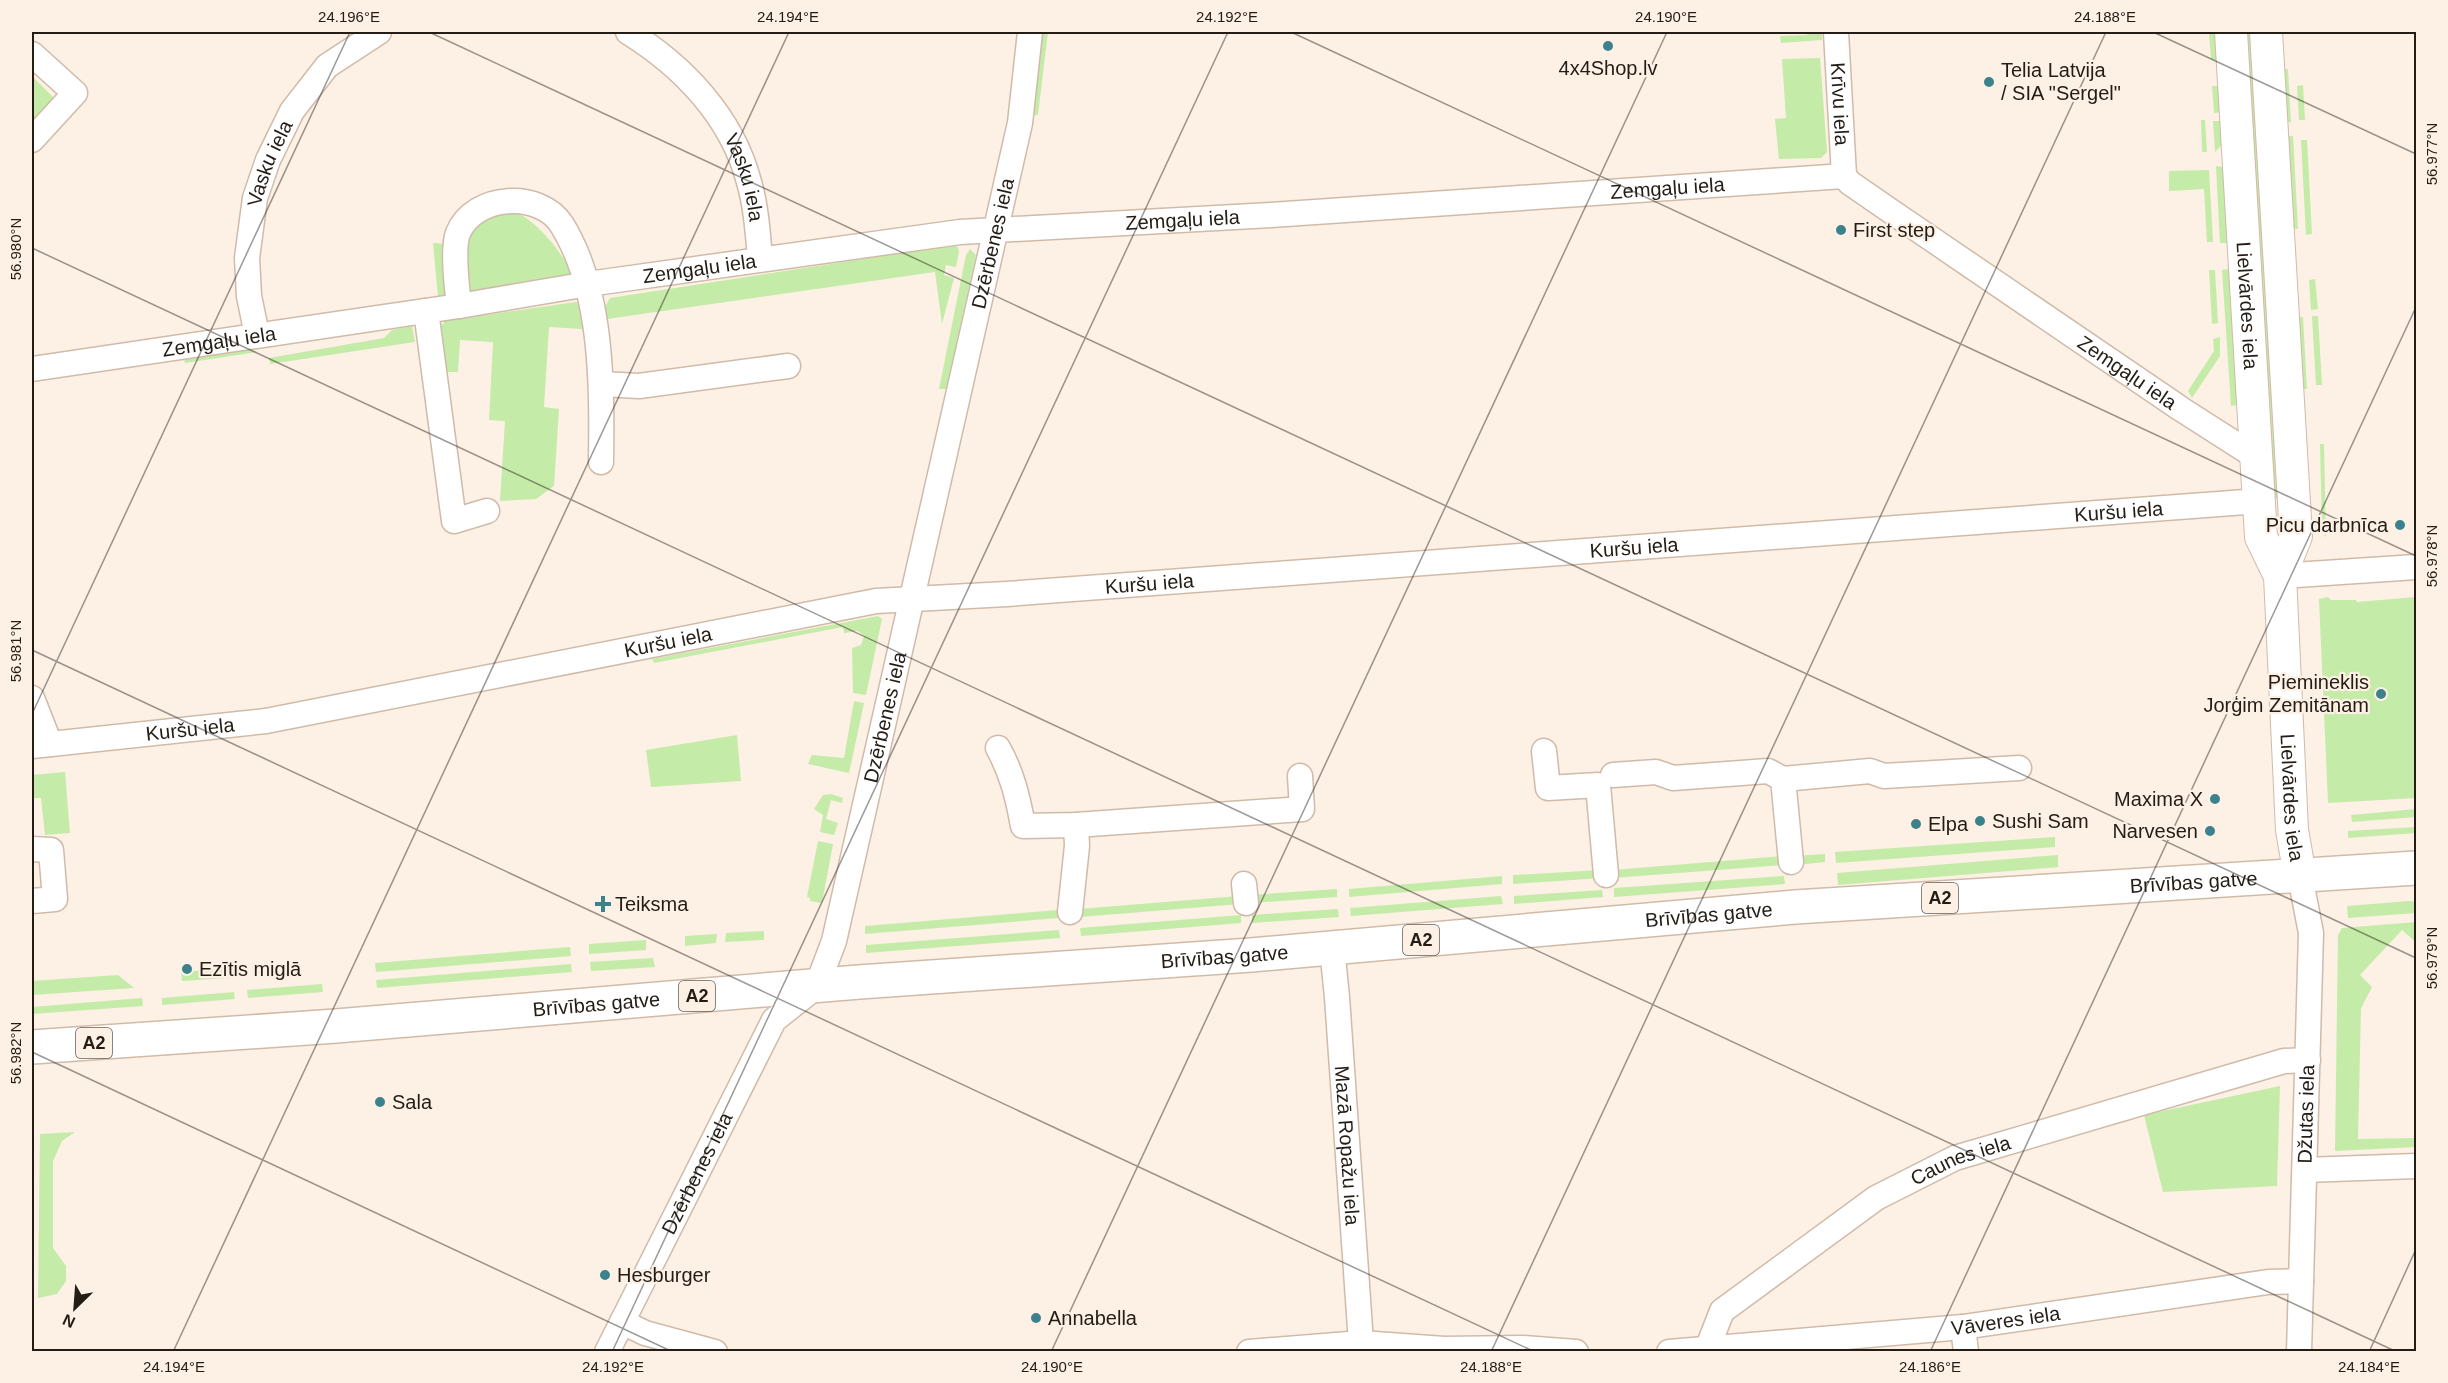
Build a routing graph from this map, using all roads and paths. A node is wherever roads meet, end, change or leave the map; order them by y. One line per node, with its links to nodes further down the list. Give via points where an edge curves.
1 (379, 32): 15 (street, Vasku iela, via 327,66 292,111 268,159 255,198 247,258)
2 (628, 32): 11 (street, Vasku iela, via 655,48 703,95 729,131 749,182)
3 (1030, 32): 10 (street, Dzērbenes iela, via 1020,123)
4 (1836, 32): 9 (street, Krīvu iela)
5 (2231, 32): 19 (main road, Lielvārdes iela)
6 (2266, 32): 24 (main road, Lielvārdes iela, via 2296,536)
7 (32, 54): 8 (street, via 75,93)
8 (32, 140)
9 (1845, 176): 10 (street, Zemgaļu iela); 19 (street, Zemgaļu iela, via 1892,213)
10 (994, 231): 11 (street, Zemgaļu iela, via 951,233); 25 (street, Dzērbenes iela)
11 (760, 259): 12 (street, Zemgaļu iela)
12 (588, 284): 13 (street, Zemgaļu iela); 13 (street, via 561,222 538,205 512,200 487,206 471,216 458,234); 18 (street)
13 (459, 306): 14 (street, Zemgaļu iela)
14 (426, 311): 15 (street, Zemgaļu iela); 22 (street, via 454,521)
15 (257, 335): 17 (street, Zemgaļu iela)
16 (788, 366): 18 (street, via 639,386)
17 (32, 369)
18 (602, 384): 20 (street)
19 (2256, 457): 21 (main road, Lielvārdes iela)
20 (602, 462)
21 (2259, 501): 24 (main road, Lielvārdes iela, via 2261,537); 25 (street, Kuršu iela)
22 (487, 511)
23 (2416, 567): 24 (street)
24 (2280, 576): 39 (main road, Lielvārdes iela, via 2292,830)
25 (912, 598): 27 (street, Kuršu iela, via 876,601 266,721); 43 (street, Dzērbenes iela, via 834,941)
26 (32, 698): 27 (street)
27 (40, 745)
28 (998, 748): 34 (street, via 1009,766 1023,826)
29 (1544, 751): 38 (street, via 1548,788 1599,785)
30 (2019, 768): 33 (street, via 1884,776 1870,771)
31 (1613, 775): 33 (street, via 1656,772 1673,778 1768,771)
32 (1300, 776): 34 (street, via 1302,809)
33 (1783, 780): 36 (street)
34 (1076, 825): 41 (street)
35 (32, 849): 40 (street, via 51,850 55,899)
36 (1791, 862)
37 (2416, 868): 39 (highway, Brīvības gatve / A2)
38 (1606, 875)
39 (2300, 876): 42 (highway, Brīvības gatve / A2, via 1795,907); 45 (street, Džutas iela, via 2311,933)
40 (32, 901)
41 (1071, 912)
42 (1332, 948): 43 (highway, Brīvības gatve / A2); 51 (street, Mazā Ropažu iela)
43 (817, 986): 44 (highway, Brīvības gatve / A2); 49 (street, Dzērbenes iela, via 774,1020)
44 (32, 1047)
45 (2308, 1060): 47 (street, Džutas iela); 52 (street, Caunes iela, via 2284,1061 1955,1158 1876,1198 1722,1311)
46 (2416, 1166): 47 (street)
47 (2304, 1170): 48 (street, Džutas iela)
48 (2301, 1281): 50 (street, Vāveres iela, via 2268,1282); 59 (street, Džutas iela)
49 (622, 1322): 53 (street, Dzērbenes iela); 54 (street, via 645,1333)
50 (1964, 1327): 52 (street, Vāveres iela); 58 (street)
51 (1361, 1343): 55 (street); 56 (street)
52 (1706, 1350): 57 (street)
53 (607, 1352)
54 (715, 1352)
55 (1250, 1352)
56 (1576, 1352)
57 (1669, 1352)
58 (1966, 1352)
59 (2299, 1352)

